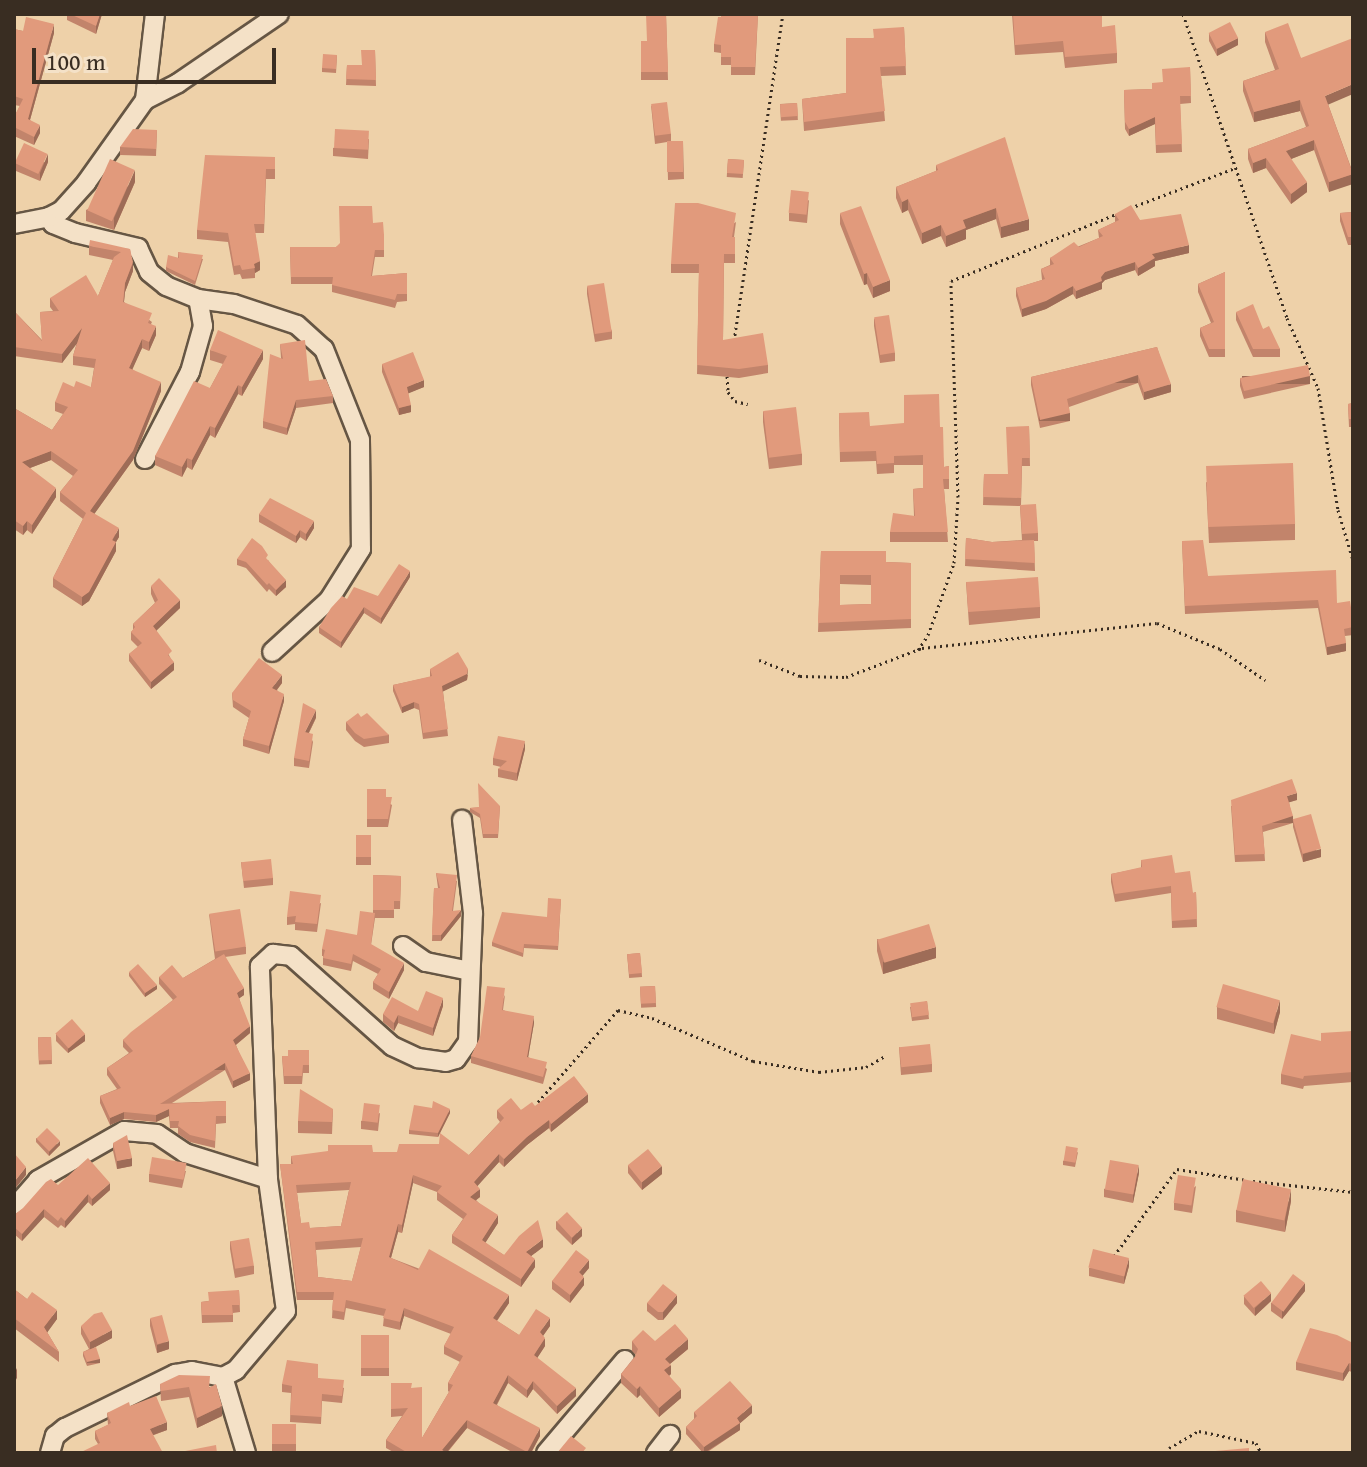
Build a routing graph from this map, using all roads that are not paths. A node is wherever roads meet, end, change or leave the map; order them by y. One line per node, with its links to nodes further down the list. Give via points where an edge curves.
1 (155, 14): 3 (street)
2 (279, 14): 3 (street)
3 (145, 100): 4 (street, via 69,204)
4 (49, 217): 5 (street); 6 (street, via 75,233 138,248 149,272 166,286)
5 (14, 224)
6 (198, 299): 7 (street, via 203,326 190,372); 8 (street, via 234,304 307,330 324,349 360,440 361,549 329,600)
7 (145, 459)
8 (272, 652)
9 (462, 820): 11 (street, via 473,913)
10 (403, 946): 11 (street, via 426,962)
11 (470, 971): 12 (street, via 468,1042 462,1054 446,1062 418,1058 392,1046 291,956 266,957 259,973)
12 (268, 1179): 13 (street, via 185,1153 157,1134 124,1131 38,1180); 15 (street, via 285,1316 236,1370)
13 (14, 1208)
14 (625, 1360): 19 (street)
15 (223, 1377): 17 (street, via 192,1371 175,1374 65,1428 55,1436); 18 (street)
16 (670, 1435): 20 (street)
17 (50, 1453)
18 (246, 1453)
19 (546, 1453)
20 (656, 1453)

